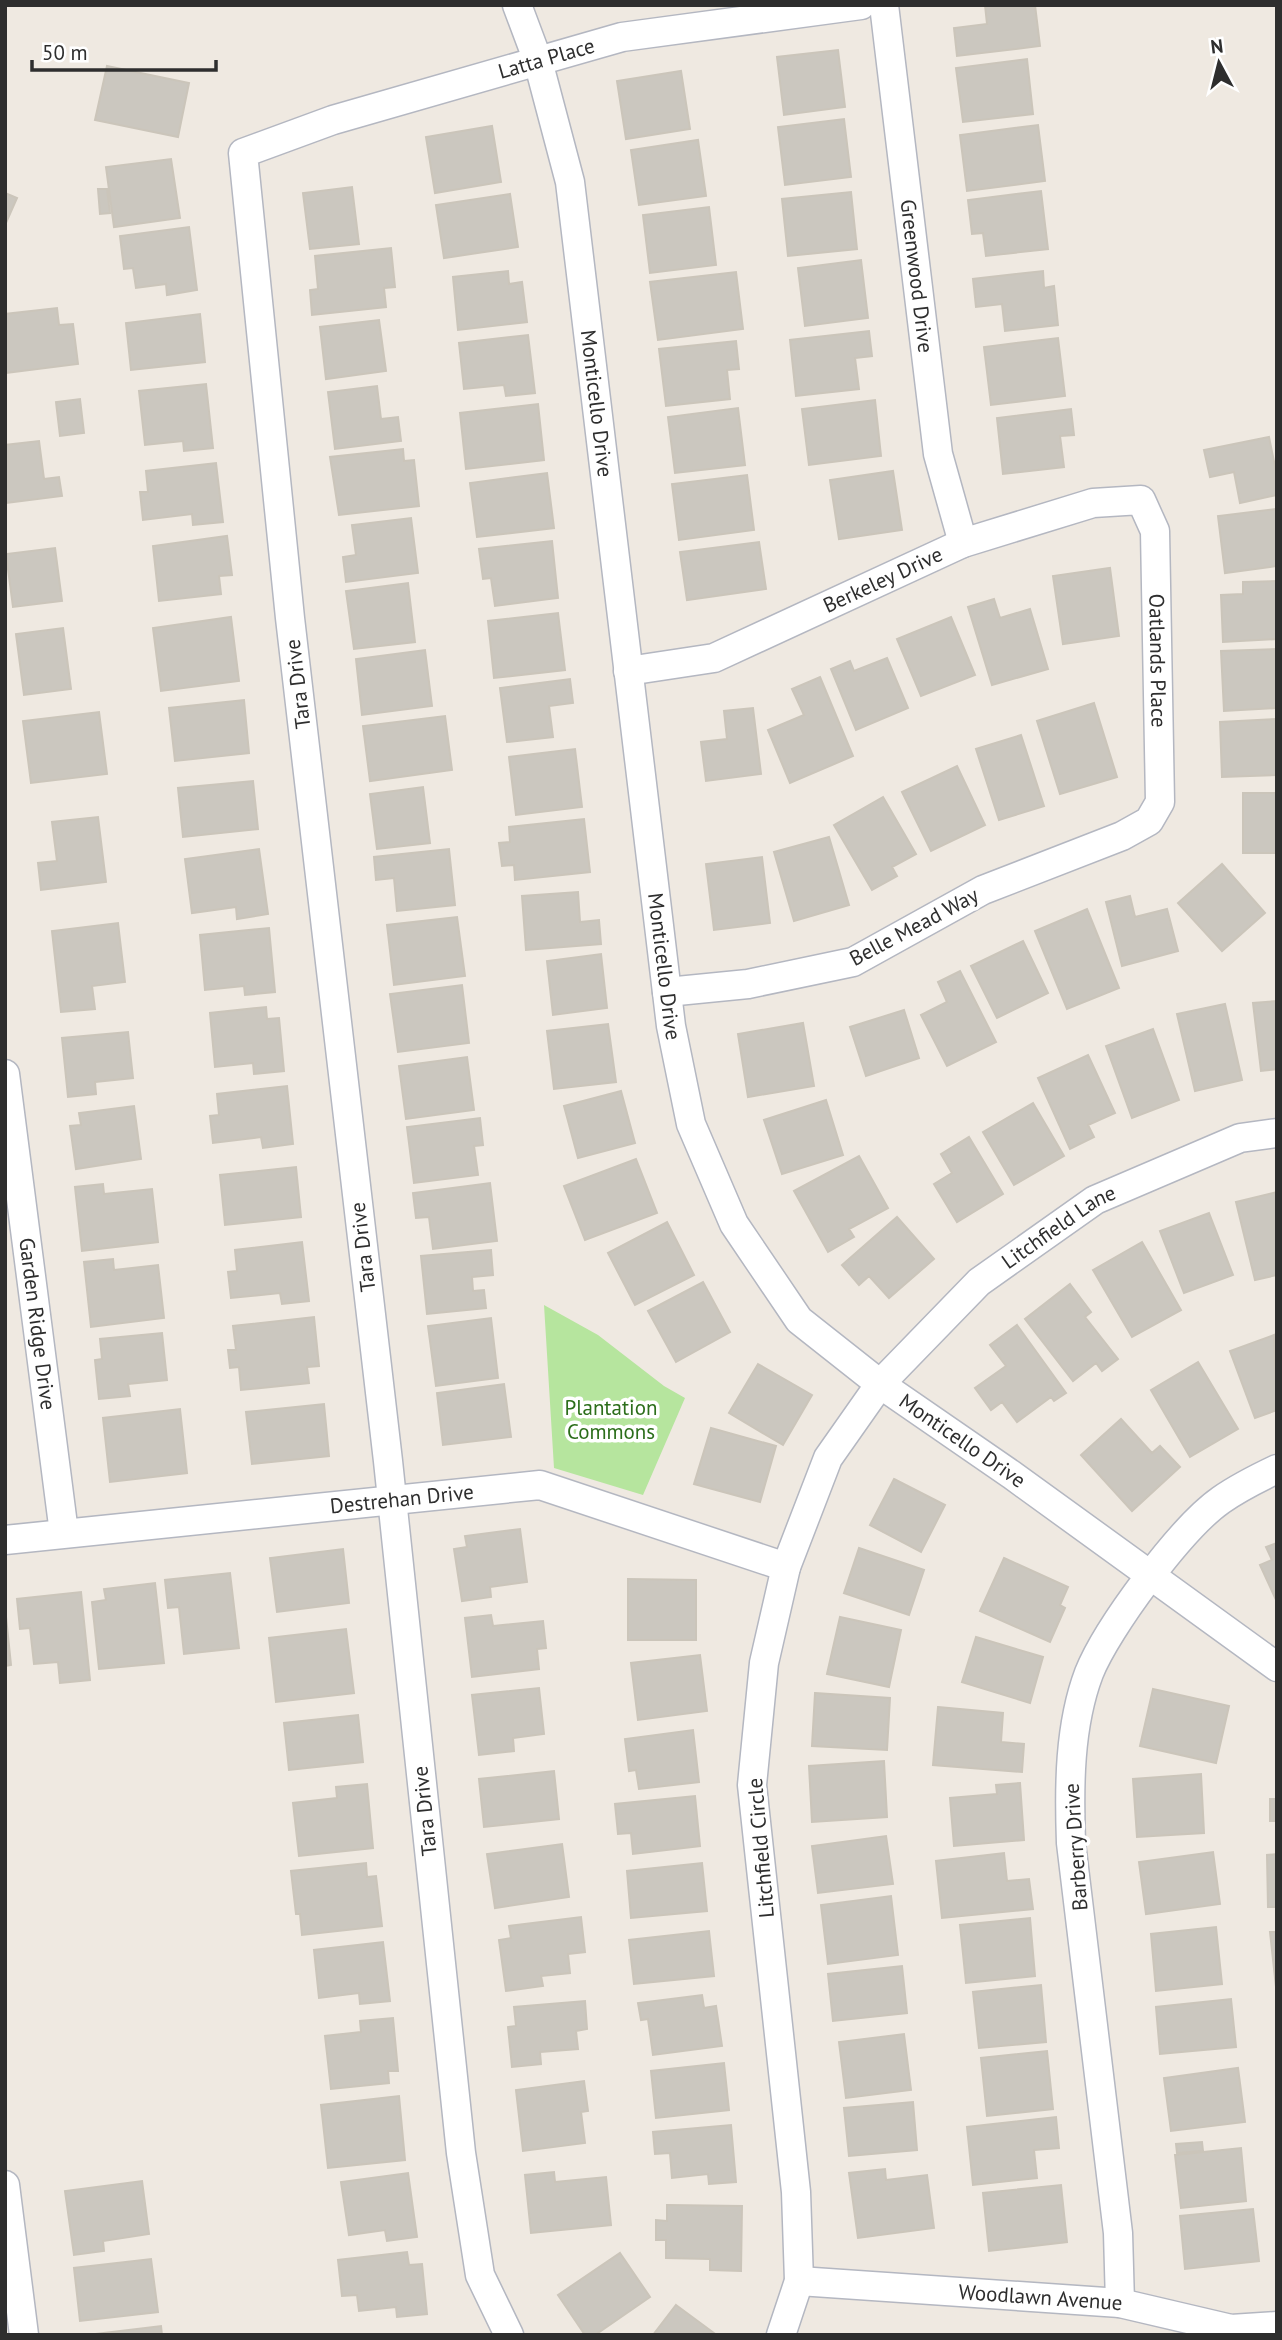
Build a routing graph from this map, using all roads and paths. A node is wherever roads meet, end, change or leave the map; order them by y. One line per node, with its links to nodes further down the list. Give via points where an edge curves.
1 (517, 5): 4 (street, Monticello Drive)
2 (861, 5): 4 (street, Latta Place, via 622,37)
3 (884, 5): 7 (street, Greenwood Drive, via 938,454)
4 (538, 61): 5 (street, Latta Place, via 332,120); 8 (street, Monticello Drive, via 570,182)
5 (243, 153): 15 (street, Tara Drive, via 290,618)
6 (1141, 500): 7 (street, Berkeley Drive, via 1094,503); 9 (street, Oatlands Place, via 1155,531 1159,644 1160,802)
7 (963, 543): 8 (street, Berkeley Drive, via 714,658)
8 (628, 671): 10 (street, Monticello Drive)
9 (1149, 821): 10 (street, Belle Mead Way, via 983,890 853,962 748,984)
10 (667, 992): 13 (street, Monticello Drive, via 691,1125 734,1224 799,1320)
11 (5, 1074): 16 (street, Garden Ridge Drive)
12 (1277, 1133): 13 (street, Litchfield Lane, via 1240,1138 1095,1200 979,1282)
13 (880, 1384): 18 (street, Litchfield Circle, via 828,1458); 19 (street, Monticello Drive)
14 (1277, 1469): 19 (street, Barberry Drive, via 1220,1500 1192,1526)
15 (392, 1500): 16 (street, Destrehan Drive); 18 (street, Destrehan Drive, via 540,1486); 26 (street, Tara Drive, via 461,2153 480,2275)
16 (64, 1533): 17 (street, Destrehan Drive)
17 (5, 1540)
18 (786, 1567): 22 (street, Litchfield Circle, via 764,1663 752,1786 796,2192)
19 (1152, 1576): 20 (street, Monticello Drive); 23 (street, Barberry Drive, via 1104,1641 1088,1676 1073,1741 1069,1794 1118,2233)
20 (1277, 1667)
21 (5, 2185): 25 (street)
22 (799, 2281): 23 (street, Woodlawn Avenue); 27 (street, Litchfield Circle)
23 (1120, 2303): 24 (street, Woodlawn Avenue, via 1231,2329)
24 (1277, 2326)
25 (24, 2335)
26 (509, 2335)
27 (781, 2335)

